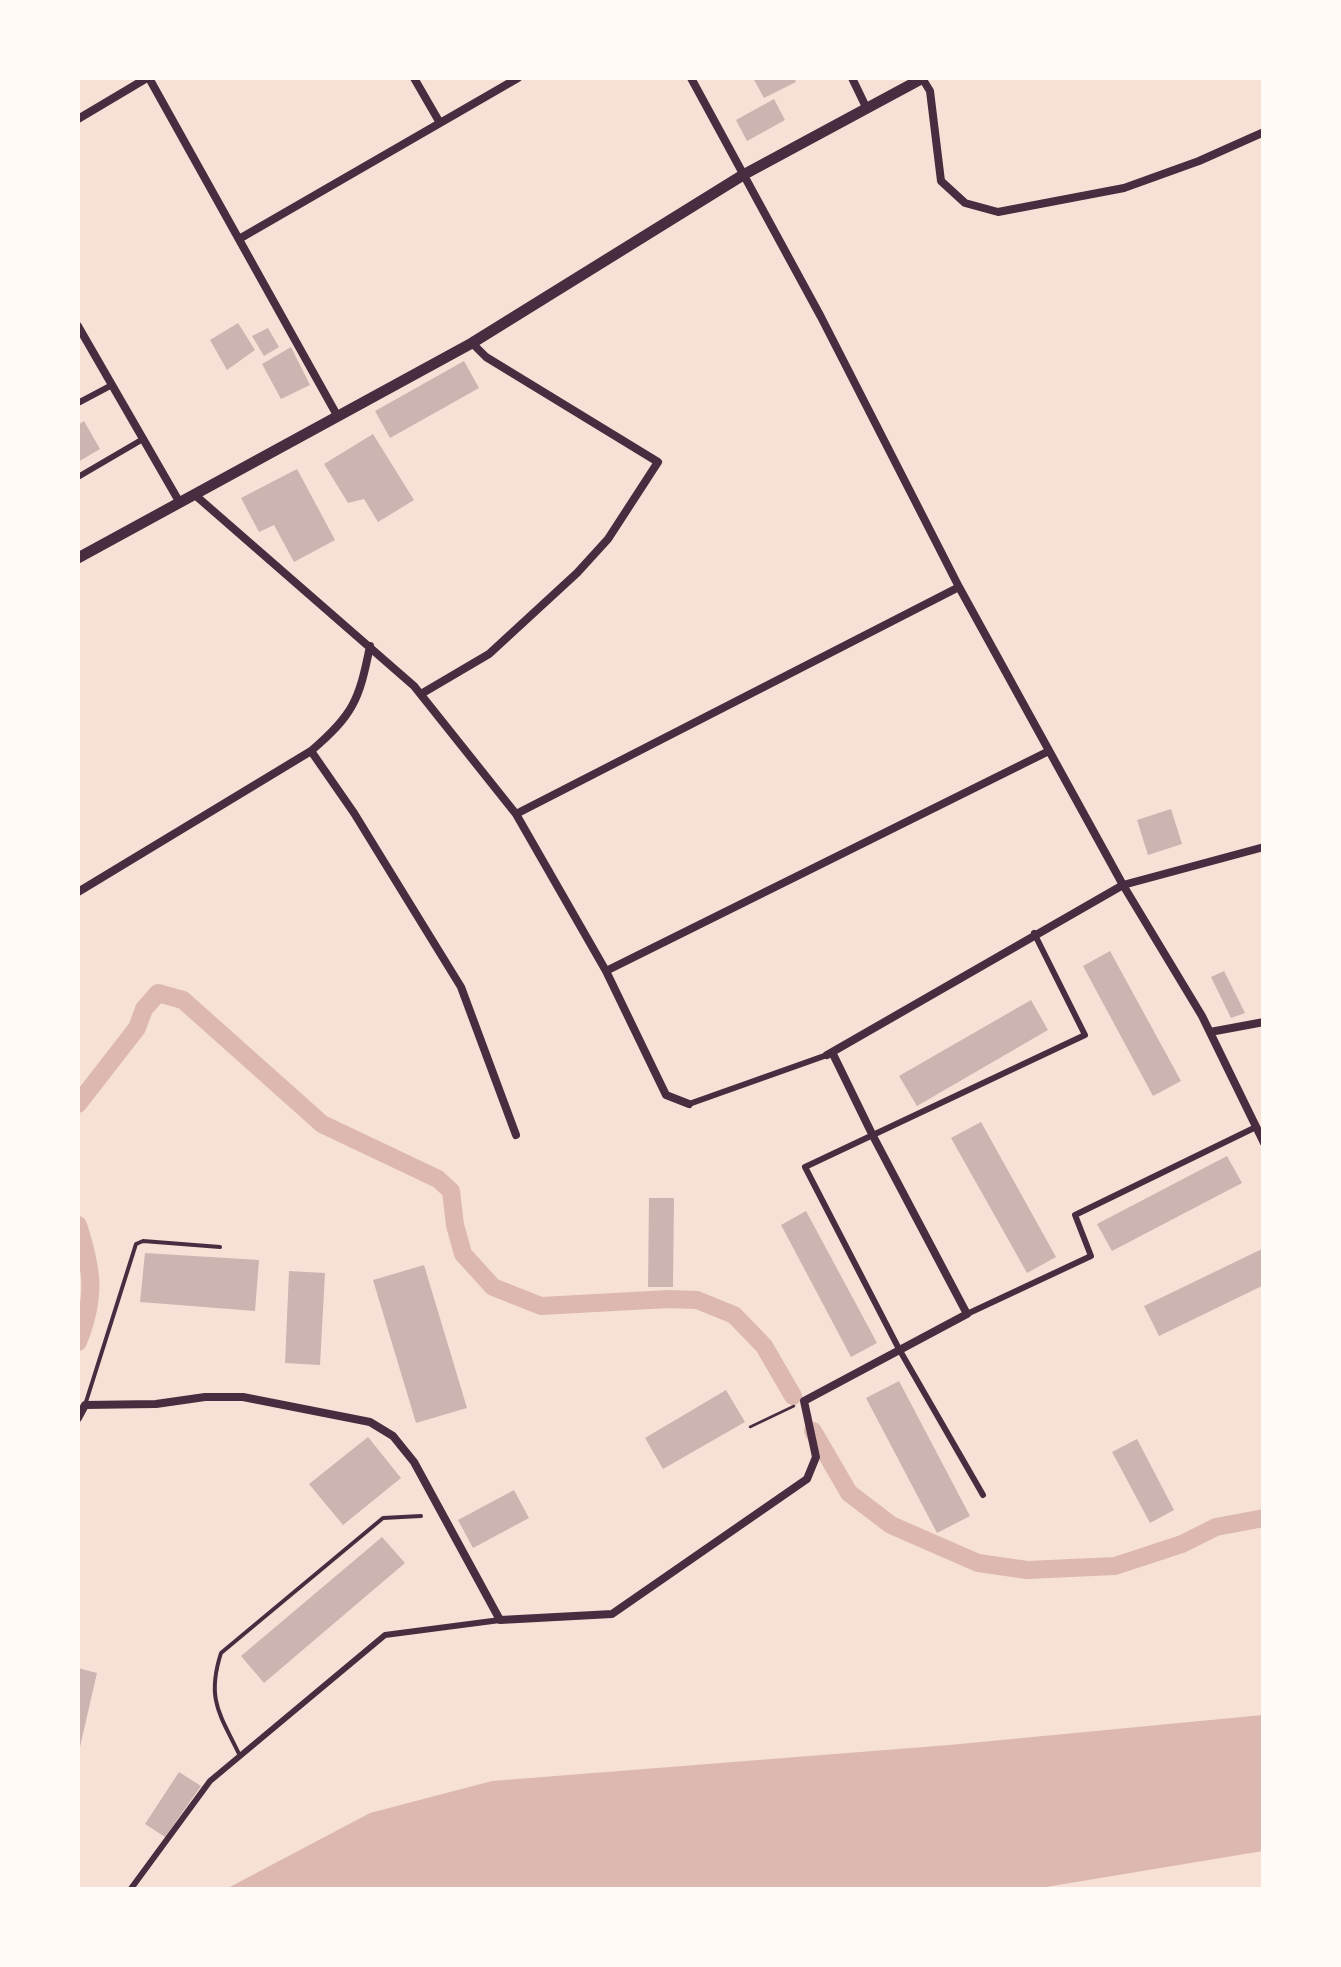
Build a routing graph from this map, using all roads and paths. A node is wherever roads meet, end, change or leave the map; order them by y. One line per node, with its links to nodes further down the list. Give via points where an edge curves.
1 (148, 78): 8 (street); 12 (street)
2 (414, 78): 9 (street)
3 (518, 78): 9 (street)
4 (691, 78): 11 (street)
5 (852, 78): 7 (street)
6 (923, 78): 7 (main road); 10 (street, via 941,181 965,203 998,212 1124,188)
7 (866, 107): 11 (main road)
8 (78, 118)
9 (440, 123): 12 (street)
10 (1264, 132)
11 (743, 175): 14 (main road); 23 (street)
12 (240, 239): 17 (street)
13 (78, 326): 15 (street)
14 (472, 343): 17 (main road); 25 (street, via 486,358 658,462 608,539 576,574 489,654)
15 (113, 384): 16 (street); 18 (street)
16 (78, 403)
17 (338, 417): 20 (main road)
18 (143, 439): 19 (street); 21 (street)
19 (78, 477)
20 (195, 495): 21 (main road); 24 (street)
21 (180, 503): 22 (main road)
22 (78, 558)
23 (960, 587): 26 (street); 28 (street)
24 (370, 646): 25 (street); 27 (street, via 354,707)
25 (421, 694): 28 (street)
26 (1049, 751): 30 (street); 33 (street)
27 (310, 752): 31 (street); 39 (street, via 461,987)
28 (516, 814): 33 (street)
29 (1264, 847): 30 (street)
30 (1123, 884): 32 (street); 35 (street)
31 (78, 892)
32 (1034, 933): 36 (street); 40 (street, via 1085,1035)
33 (606, 972): 37 (street, via 666,1095)
34 (1264, 1022): 35 (street)
35 (1210, 1032): 38 (street)
36 (829, 1053): 37 (street); 40 (street)
37 (688, 1104)
38 (1256, 1127): 41 (street); 43 (street, via 1074,1215 1091,1256)
39 (516, 1135)
40 (873, 1136): 43 (street); 44 (street, via 804,1167)
41 (1264, 1143)
42 (220, 1247): 46 (lane, via 136,1244)
43 (967, 1314): 44 (street)
44 (899, 1349): 45 (street); 49 (street)
45 (804, 1400): 48 (path); 51 (street, via 816,1457 808,1479 612,1614)
46 (85, 1405): 47 (street); 51 (street, via 242,1397 370,1422 393,1436 414,1462)
47 (78, 1418)
48 (750, 1427)
49 (982, 1495)
50 (420, 1516): 52 (lane, via 383,1518 221,1653 212,1680 216,1706)
51 (500, 1620): 52 (street, via 384,1635)
52 (240, 1756): 53 (street, via 210,1782)
53 (130, 1890)

